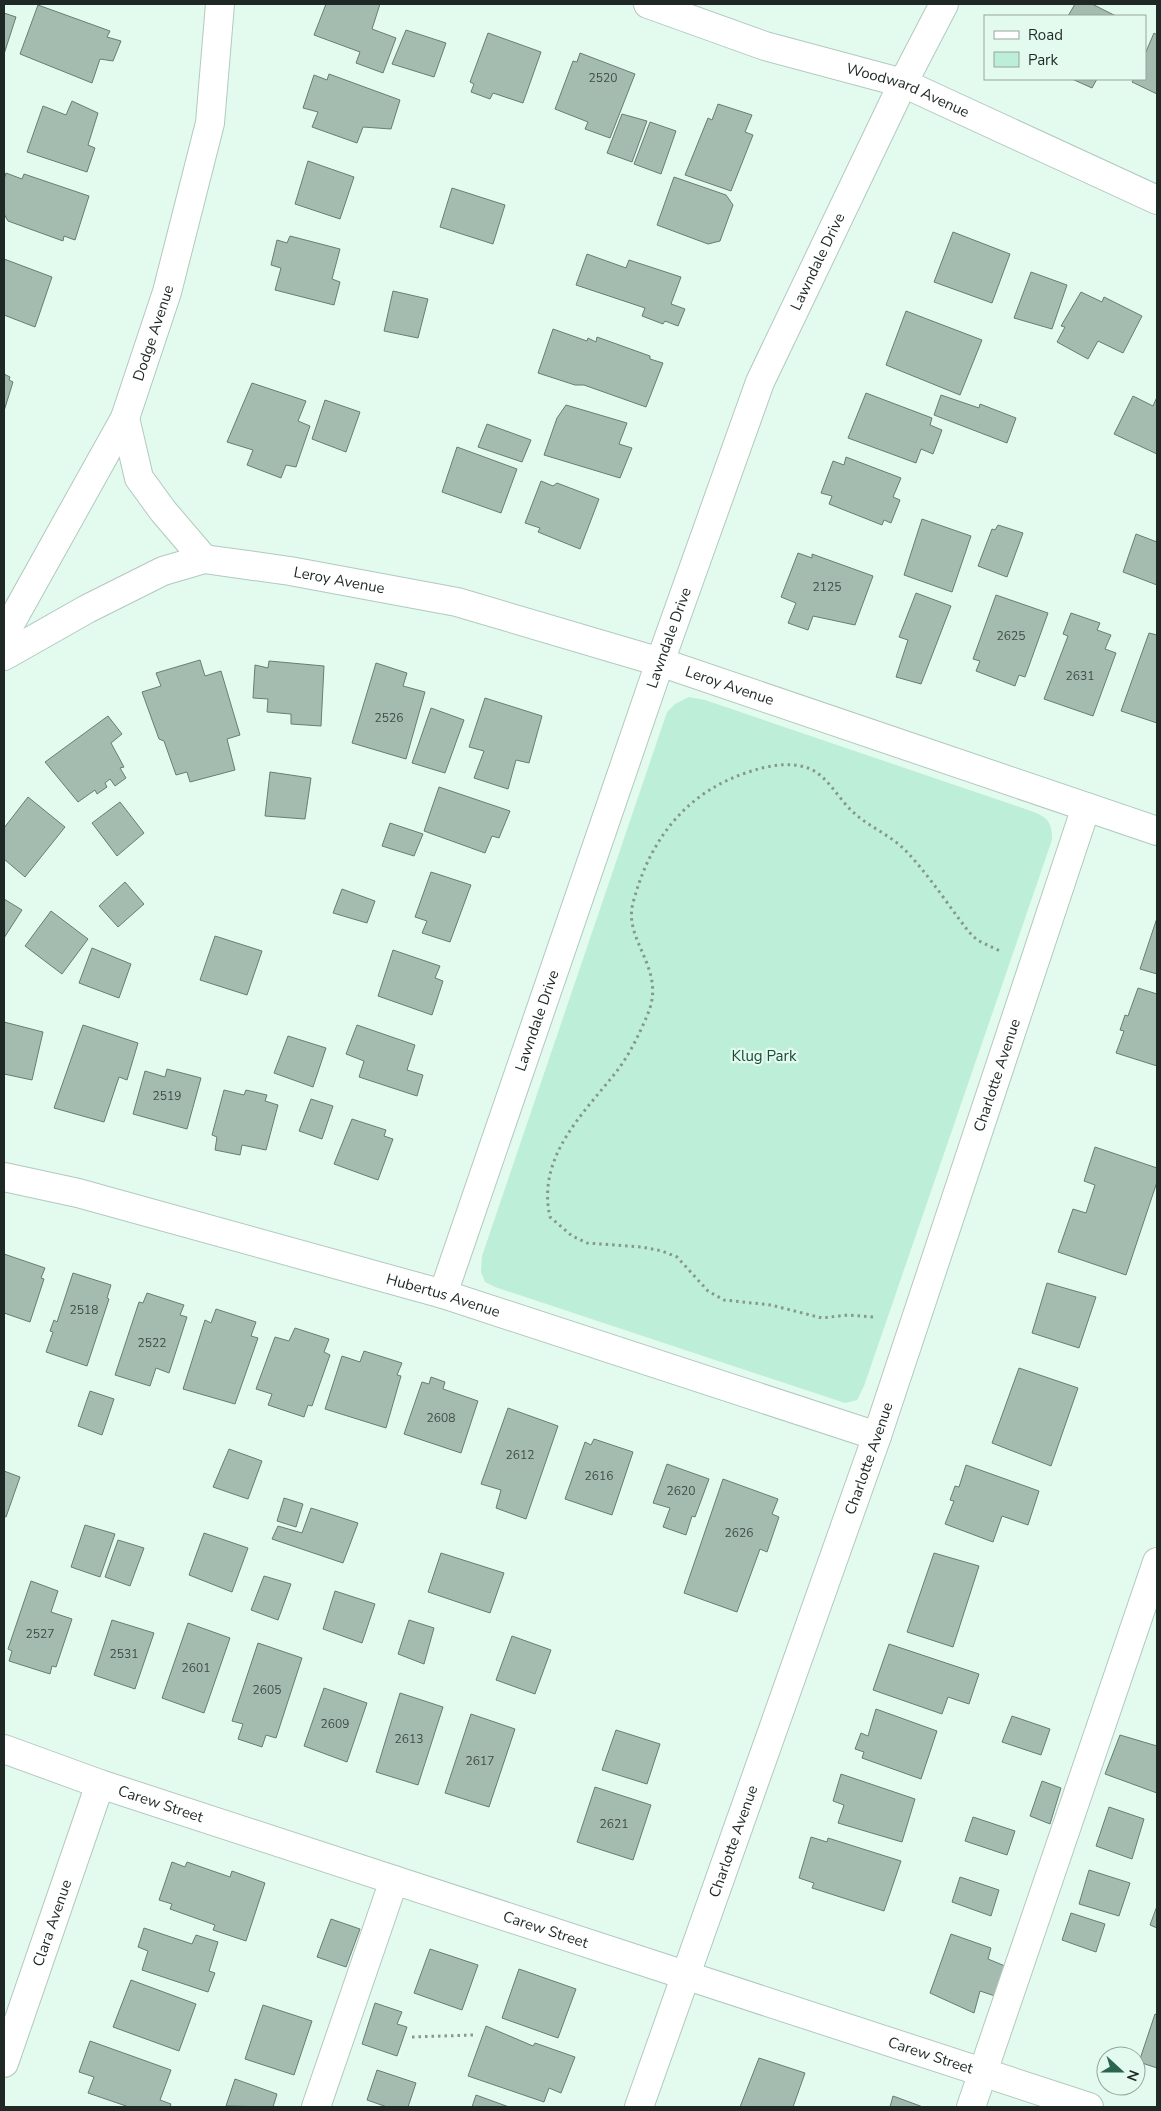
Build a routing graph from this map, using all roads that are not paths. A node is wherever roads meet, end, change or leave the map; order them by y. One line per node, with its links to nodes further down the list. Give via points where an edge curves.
1 (220, 4): 6 (street, Dodge Avenue, via 210,123 167,292)
2 (648, 4): 4 (street, Woodward Avenue, via 765,46)
3 (944, 4): 4 (street, Lawndale Drive)
4 (903, 83): 5 (street, Woodward Avenue); 10 (street, Lawndale Drive, via 760,382)
5 (1157, 200)
6 (125, 418): 7 (street, via 139,478); 8 (street, Dodge Avenue)
7 (204, 559): 9 (street, Leroy Avenue, via 163,571); 10 (street, Leroy Avenue, via 290,571 457,602)
8 (4, 634)
9 (4, 656)
10 (660, 662): 11 (street, Leroy Avenue); 14 (street, Lawndale Drive)
11 (1086, 807): 12 (street, Leroy Avenue); 15 (street, Charlotte Avenue)
12 (1157, 830)
13 (4, 1177): 14 (street, Hubertus Avenue, via 88,1196)
14 (443, 1294): 15 (street, Hubertus Avenue)
15 (877, 1436): 20 (street, Charlotte Avenue)
16 (1157, 1562): 22 (street)
17 (4, 1749): 18 (street, Carew Street)
18 (100, 1784): 19 (street, Carew Street); 21 (street, Clara Avenue)
19 (394, 1880): 20 (street, Carew Street); 23 (street)
20 (685, 1975): 22 (street, Carew Street); 24 (street, Charlotte Avenue)
21 (4, 2063)
22 (983, 2072): 25 (street); 26 (street, Carew Street)
23 (316, 2107)
24 (639, 2107)
25 (971, 2107)
26 (1089, 2107)

